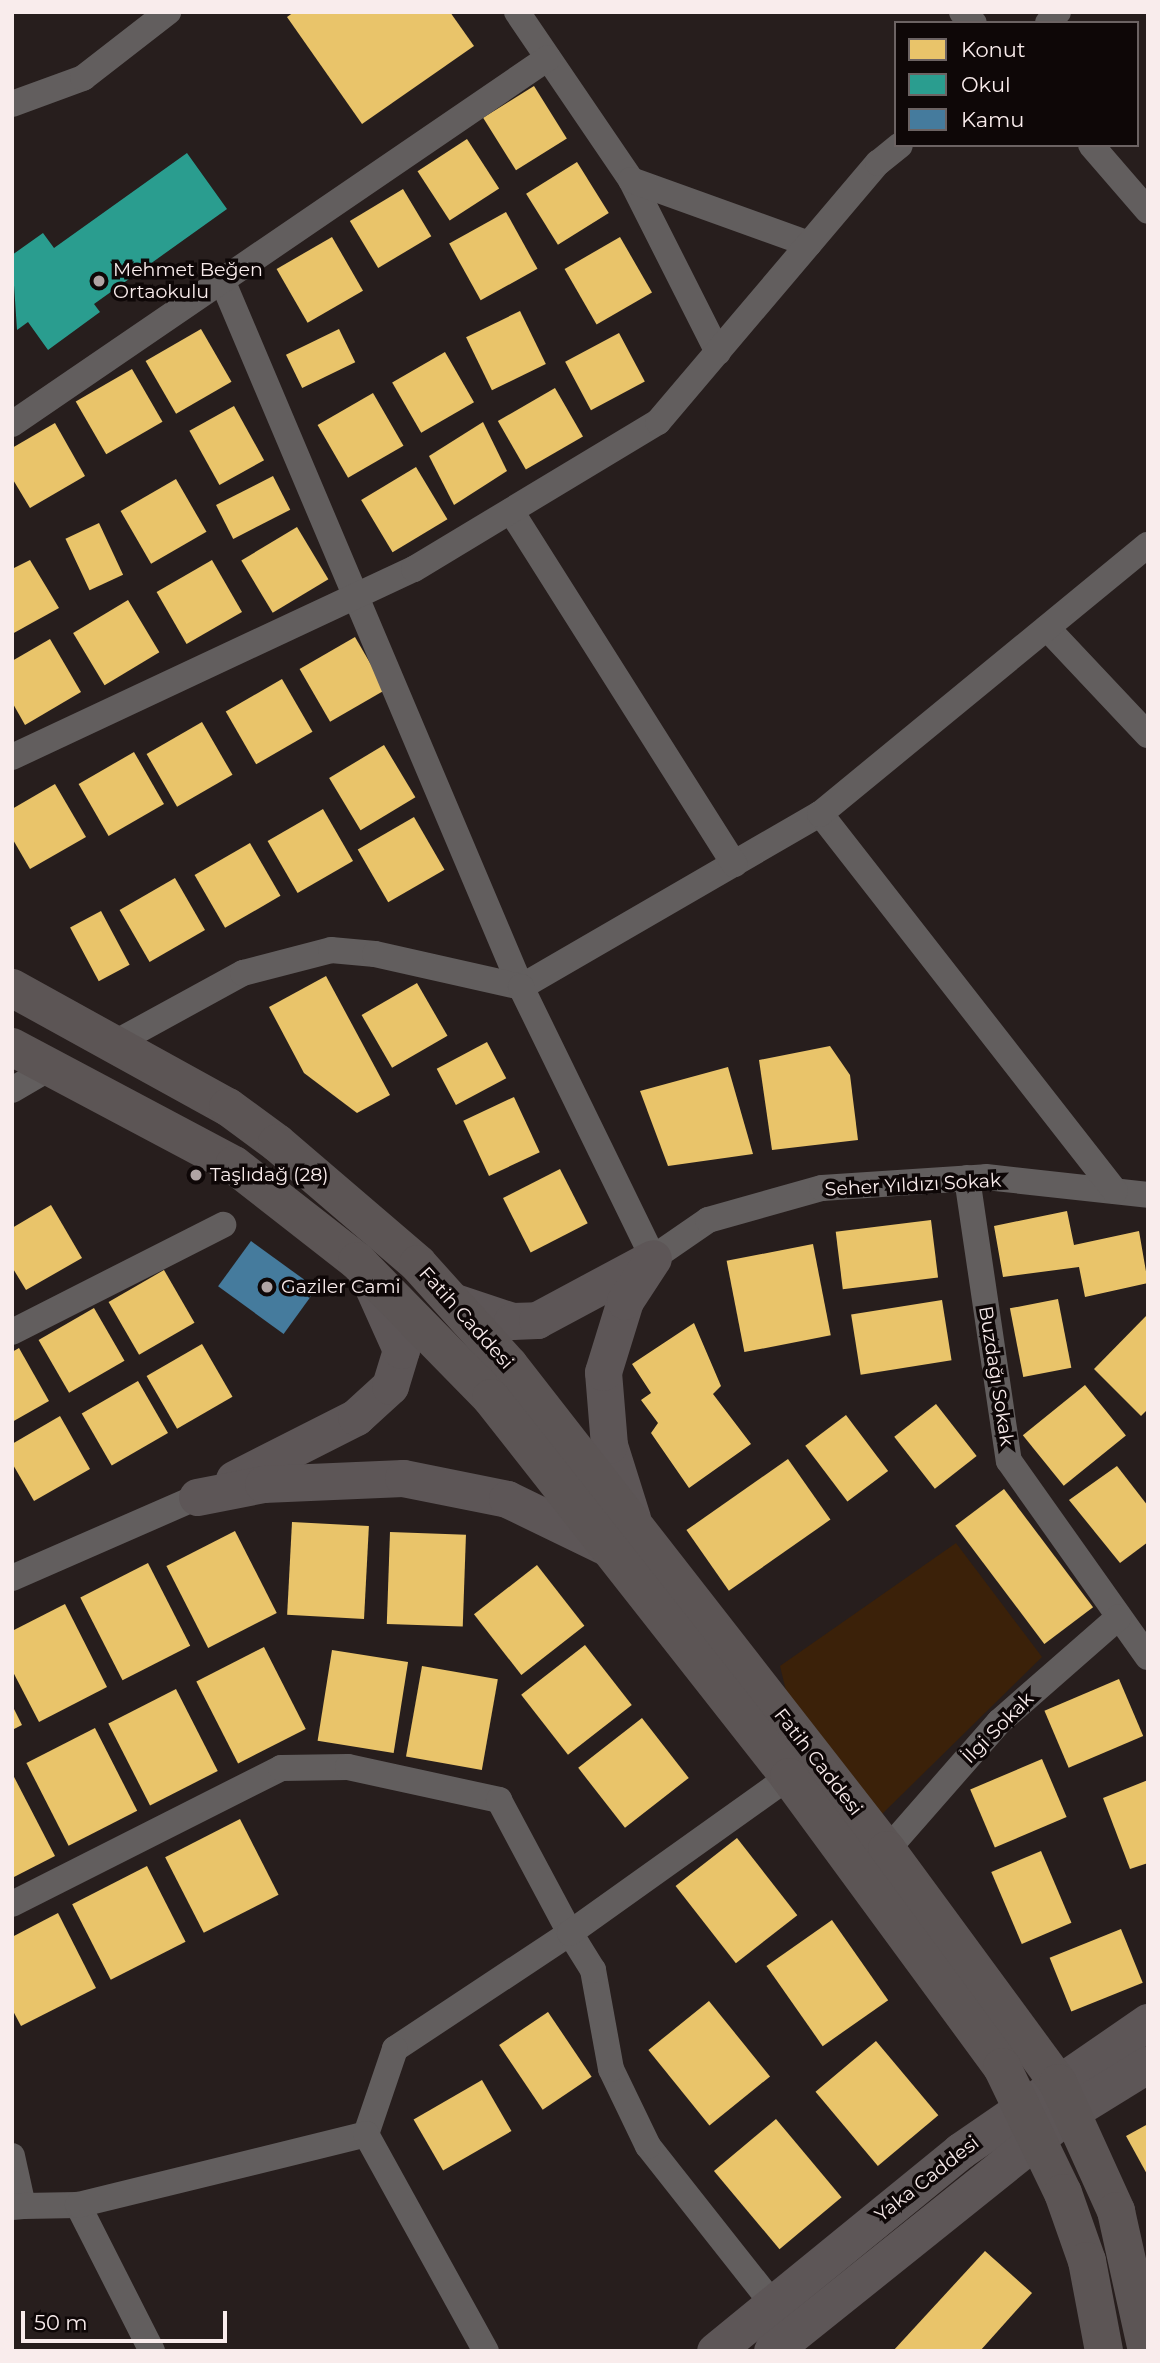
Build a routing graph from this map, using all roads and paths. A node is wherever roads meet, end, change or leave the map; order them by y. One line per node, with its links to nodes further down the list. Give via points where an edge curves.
1 (169, 12): 4 (street, via 83,78)
2 (517, 12): 3 (street)
3 (548, 58): 7 (street); 10 (street)
4 (12, 103)
5 (898, 147): 9 (street)
6 (1093, 147): 8 (street)
7 (631, 180): 9 (street); 11 (street)
8 (1148, 211)
9 (809, 244): 11 (street)
10 (222, 280): 12 (street); 15 (street)
11 (718, 352): 13 (street, via 658,422)
12 (12, 424)
13 (511, 511): 15 (street); 20 (street)
14 (1148, 545): 16 (street)
15 (360, 595): 18 (street); 22 (street)
16 (1047, 628): 17 (street); 19 (street)
17 (1148, 735)
18 (12, 757)
19 (820, 814): 20 (street); 28 (street)
20 (734, 864): 22 (street)
21 (12, 988): 23 (main road, Fatih Caddesi)
22 (521, 988): 23 (street, via 375,954 331,950 243,973); 31 (street)
23 (116, 1043): 33 (main road, Fatih Caddesi, via 228,1107 384,1233)
24 (12, 1046): 25 (main road, Fatih Caddesi)
25 (53, 1066): 26 (street); 32 (main road, Fatih Caddesi, via 214,1152)
26 (12, 1090)
27 (967, 1178): 28 (street, Seher Yıldızı Sokak); 31 (street, Seher Yıldızı Sokak, via 822,1188 708,1220); 38 (street, Buzdağı Sokak, via 1009,1461)
28 (1115, 1191): 29 (street, Seher Yıldızı Sokak)
29 (1148, 1195)
30 (223, 1225): 34 (street)
31 (653, 1258): 33 (street, via 537,1320 512,1321); 36 (street, via 625,1301 603,1372)
32 (357, 1261): 35 (street, via 399,1339 390,1386 356,1417); 36 (main road, Fatih Caddesi)
33 (452, 1301): 36 (main road, Fatih Caddesi)
34 (12, 1332)
35 (197, 1497): 36 (street, via 274,1483 403,1478 508,1499); 37 (street)
36 (624, 1537): 40 (main road, Fatih Caddesi); 41 (main road, Fatih Caddesi)
37 (12, 1578)
38 (1119, 1617): 39 (street, Buzdağı Sokak); 41 (street, İlgi Sokak, via 999,1723)
39 (1148, 1657)
40 (789, 1777): 43 (street); 47 (main road, Fatih Caddesi, via 923,1954)
41 (887, 1850): 46 (main road, Fatih Caddesi)
42 (12, 1904): 43 (street, via 281,1768 348,1767 499,1800)
43 (570, 1933): 48 (street, via 395,2049); 53 (street, via 593,1970 611,2068 648,2146)
44 (1148, 2022): 46 (street, Yaka Caddesi)
45 (1148, 2064): 46 (street, Yaka Caddesi)
46 (1065, 2097): 47 (street, Yaka Caddesi); 49 (street, Yaka Caddesi); 59 (main road, Fatih Caddesi, via 1116,2211)
47 (1026, 2105): 49 (main road, Fatih Caddesi); 53 (street, Yaka Caddesi)
48 (366, 2134): 51 (street); 56 (street)
49 (1042, 2139): 54 (street, Yaka Caddesi); 58 (main road, Fatih Caddesi, via 1087,2261)
50 (12, 2157): 52 (street)
51 (78, 2205): 52 (street); 55 (street)
52 (18, 2207)
53 (772, 2303): 57 (street, Yaka Caddesi)
54 (776, 2349)
55 (152, 2351)
56 (486, 2351)
57 (715, 2351)
58 (1104, 2351)
59 (1147, 2351)

